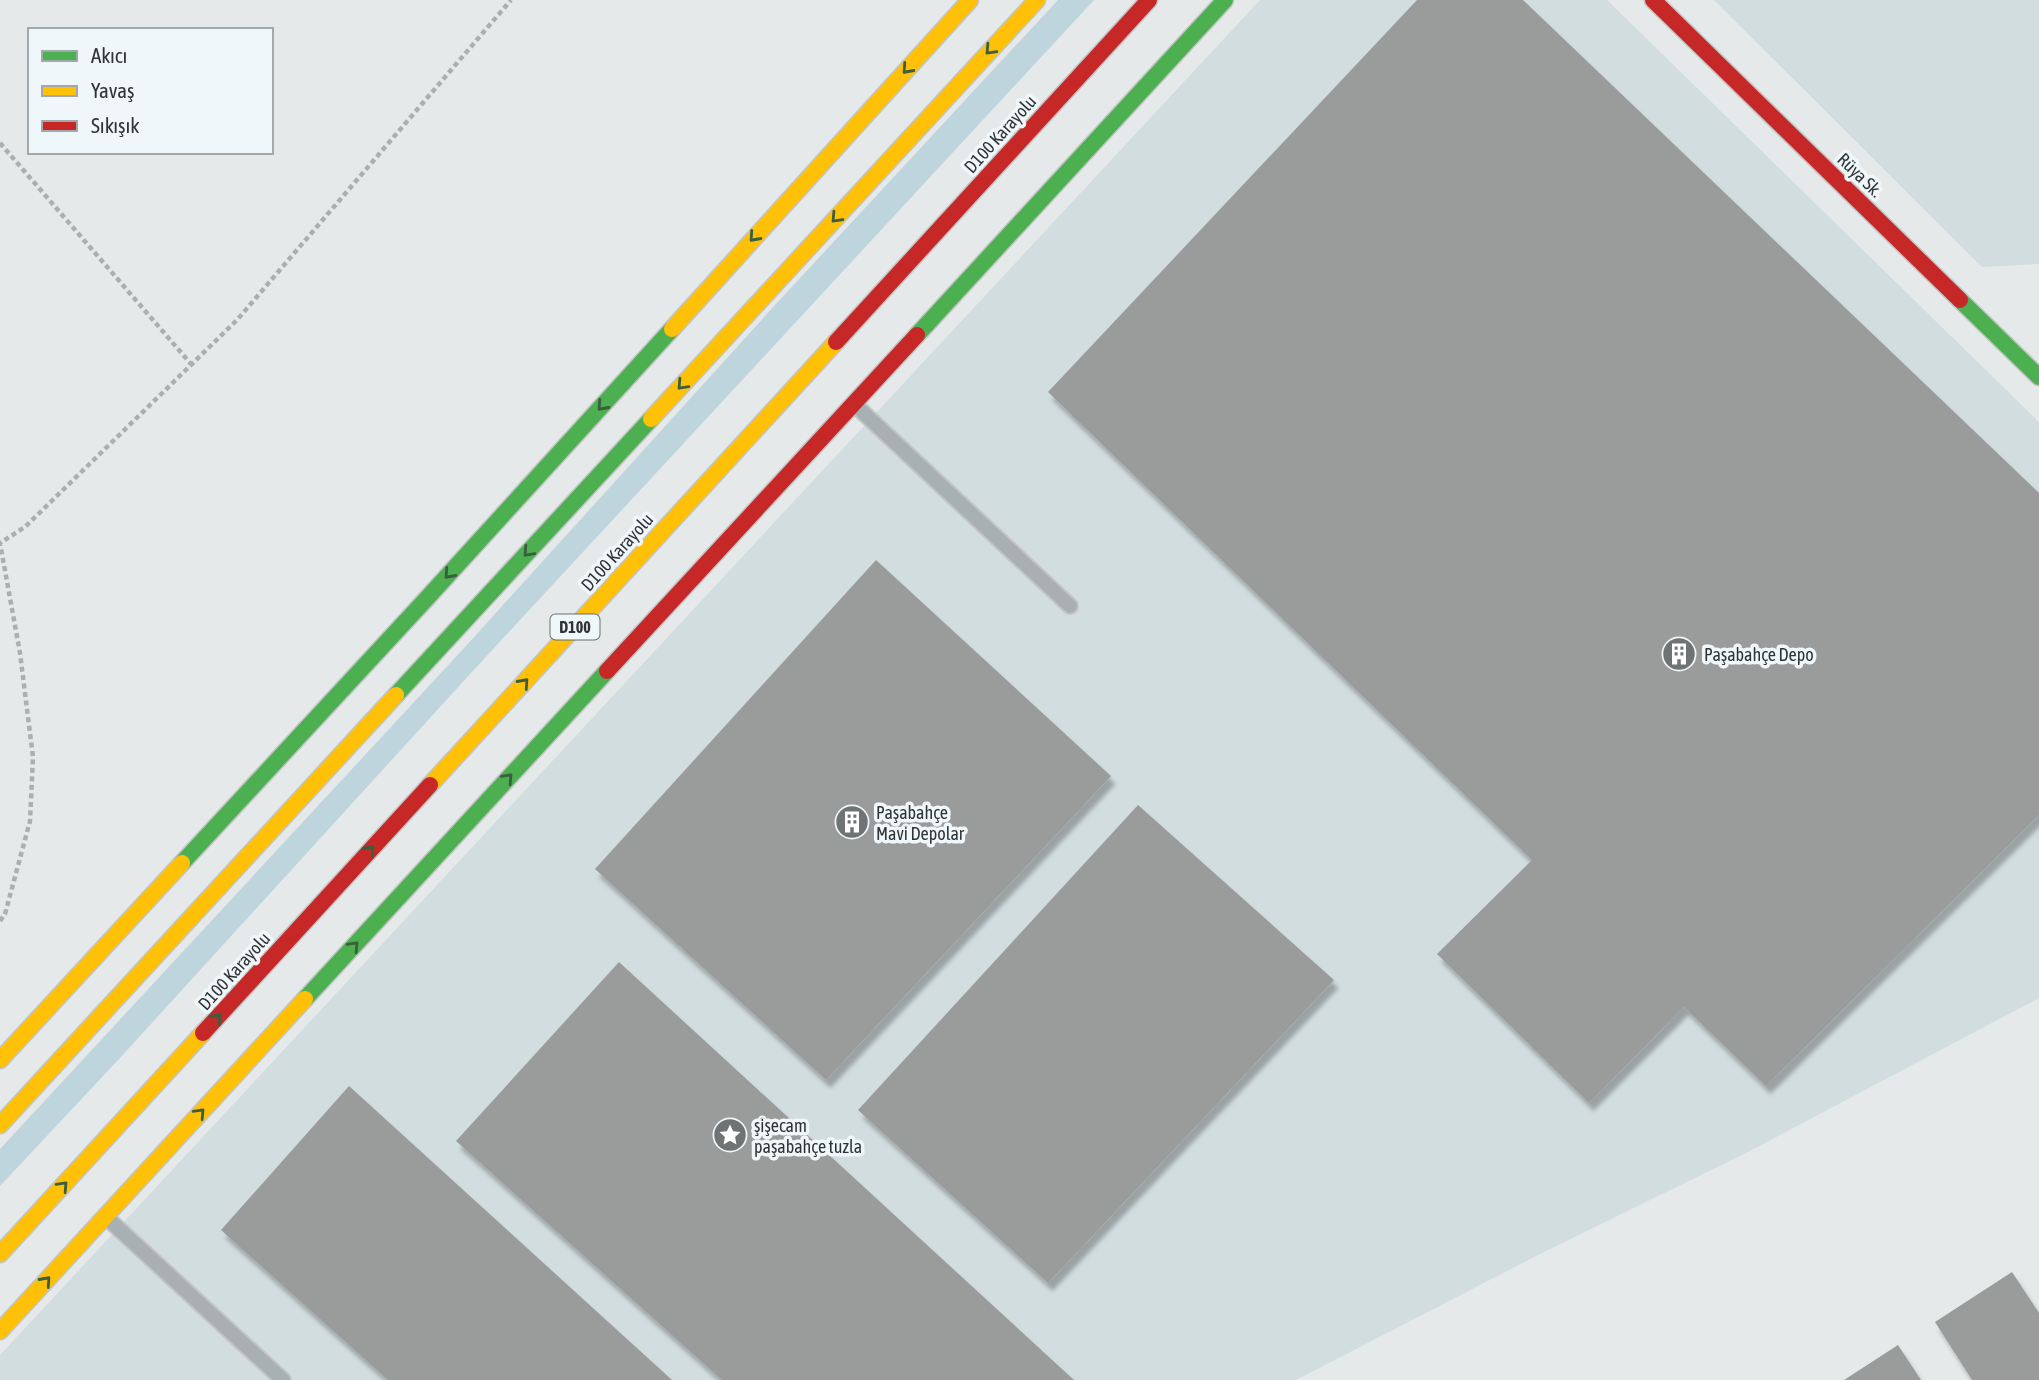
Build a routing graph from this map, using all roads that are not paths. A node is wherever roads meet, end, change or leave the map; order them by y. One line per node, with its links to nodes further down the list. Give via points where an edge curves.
1 (970, 0): 9 (main road, one-way to 9)
2 (1037, 0): 10 (main road, one-way to 10)
3 (1149, 0): 12 (main road, D100 Karayolu / D100, one-way to 3)
4 (1225, 0): 7 (main road)
5 (1653, 0): 6 (main road, Rüya Sk.)
6 (2039, 377)
7 (853, 404): 8 (lane); 11 (main road, one-way to 7)
8 (1070, 606)
9 (0, 1060)
10 (0, 1125)
11 (105, 1216): 13 (main road, one-way to 11); 14 (lane)
12 (0, 1254)
13 (0, 1331)
14 (283, 1380)

